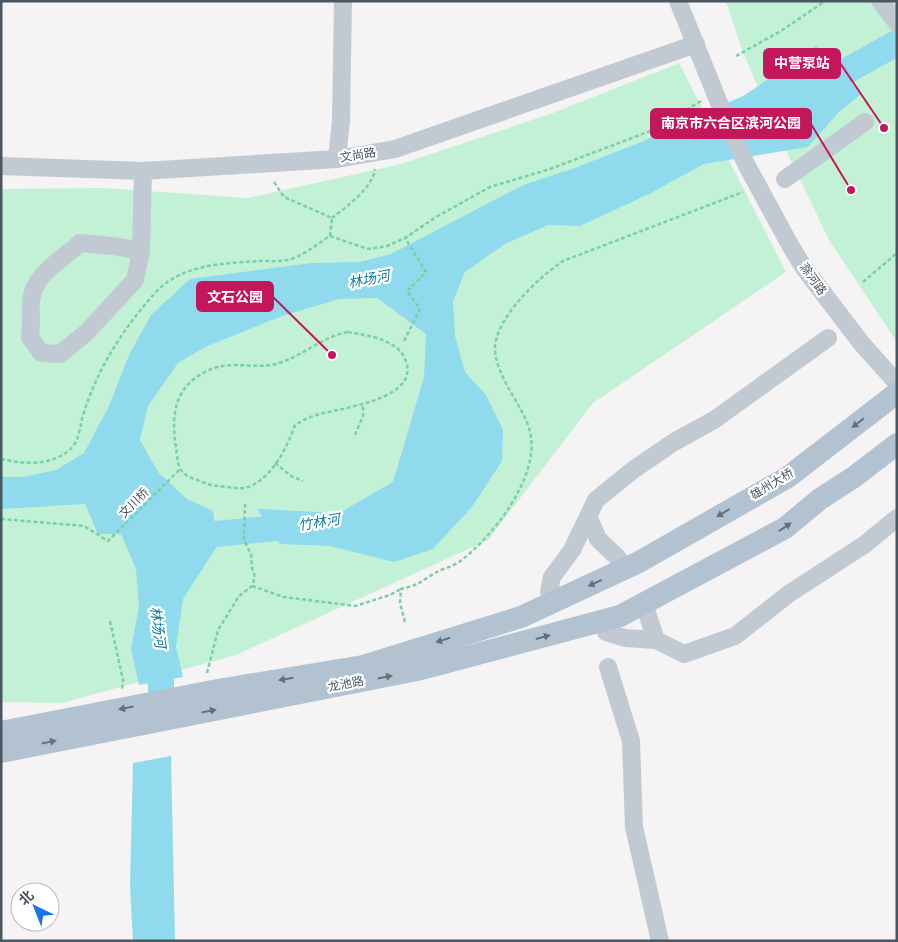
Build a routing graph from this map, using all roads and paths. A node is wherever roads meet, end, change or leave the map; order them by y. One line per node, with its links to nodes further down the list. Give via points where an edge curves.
1 (343, 1): 10 (street, via 341,121)
2 (678, 1): 6 (street)
3 (825, 1): 7 (path)
4 (880, 1): 5 (street)
5 (897, 24)
6 (696, 44): 8 (street); 10 (street, 文尚路, via 395,149)
7 (736, 56)
8 (711, 98): 19 (path, via 653,130 550,169 490,187); 25 (street, 滁河路, via 804,268)
9 (864, 122): 14 (street)
10 (337, 159): 13 (street, 文尚路)
11 (376, 164): 17 (path, via 373,178)
12 (1, 166): 13 (street, 文尚路)
13 (143, 171): 20 (street)
14 (785, 179)
15 (274, 182): 17 (path, via 284,197)
16 (745, 191): 40 (path, via 563,261 547,271 528,290 501,328 495,349 504,380 530,432 530,456 523,484 491,532 471,552 457,564 435,573 419,585)
17 (332, 218): 18 (path)
18 (330, 236): 19 (path, via 368,249 387,246); 30 (path, via 292,258 276,262 202,266 168,282 116,341 87,402 76,443 68,452 52,461 37,463)
19 (405, 238): 24 (path, via 426,272 407,290 420,309)
20 (141, 251): 20 (street, via 135,280 86,333 60,354 41,353 30,336 30,303 38,279 80,243 119,245)
21 (897, 253): 22 (path)
22 (864, 282)
23 (828, 338): 36 (street, via 714,420 633,470 596,500)
24 (404, 341)
25 (897, 384)
26 (897, 394): 38 (main road, 雄州大桥, one-way to 38, via 788,476)
27 (363, 403): 28 (path, via 363,416)
28 (354, 435)
29 (897, 444): 51 (main road, 龙池路, one-way to 29, via 417,670 620,616 785,528)
30 (1, 459)
31 (275, 464): 32 (path, via 260,481 244,488 211,486 187,476); 32 (path, via 296,425 314,416 360,406 395,392 405,377 407,364 404,356 389,344 369,335 348,332 330,337 280,363 265,366 231,364 203,373 180,394 176,406 173,432); 33 (path)
32 (180, 469): 35 (path, 文川桥, via 108,541 84,526)
33 (303, 481)
34 (245, 504): 39 (path, via 244,540 251,554 255,577)
35 (1, 518)
36 (588, 518): 38 (street, via 598,539); 41 (street, via 572,550 552,577)
37 (897, 518): 46 (street, via 735,636 684,654)
38 (628, 560): 50 (main road, 龙池路, one-way to 50, via 521,617 363,666)
39 (252, 586): 40 (path, via 284,597 355,606); 48 (path, via 239,596 218,630)
40 (401, 589): 44 (path, via 400,603)
41 (549, 592)
42 (644, 607): 46 (street)
43 (110, 621): 49 (path, via 123,680)
44 (405, 622)
45 (606, 632): 46 (street, via 625,638)
46 (656, 640)
47 (608, 667): 52 (street, via 631,741 634,827)
48 (206, 675)
49 (121, 699)
50 (1, 732)
51 (1, 752)
52 (660, 941)

